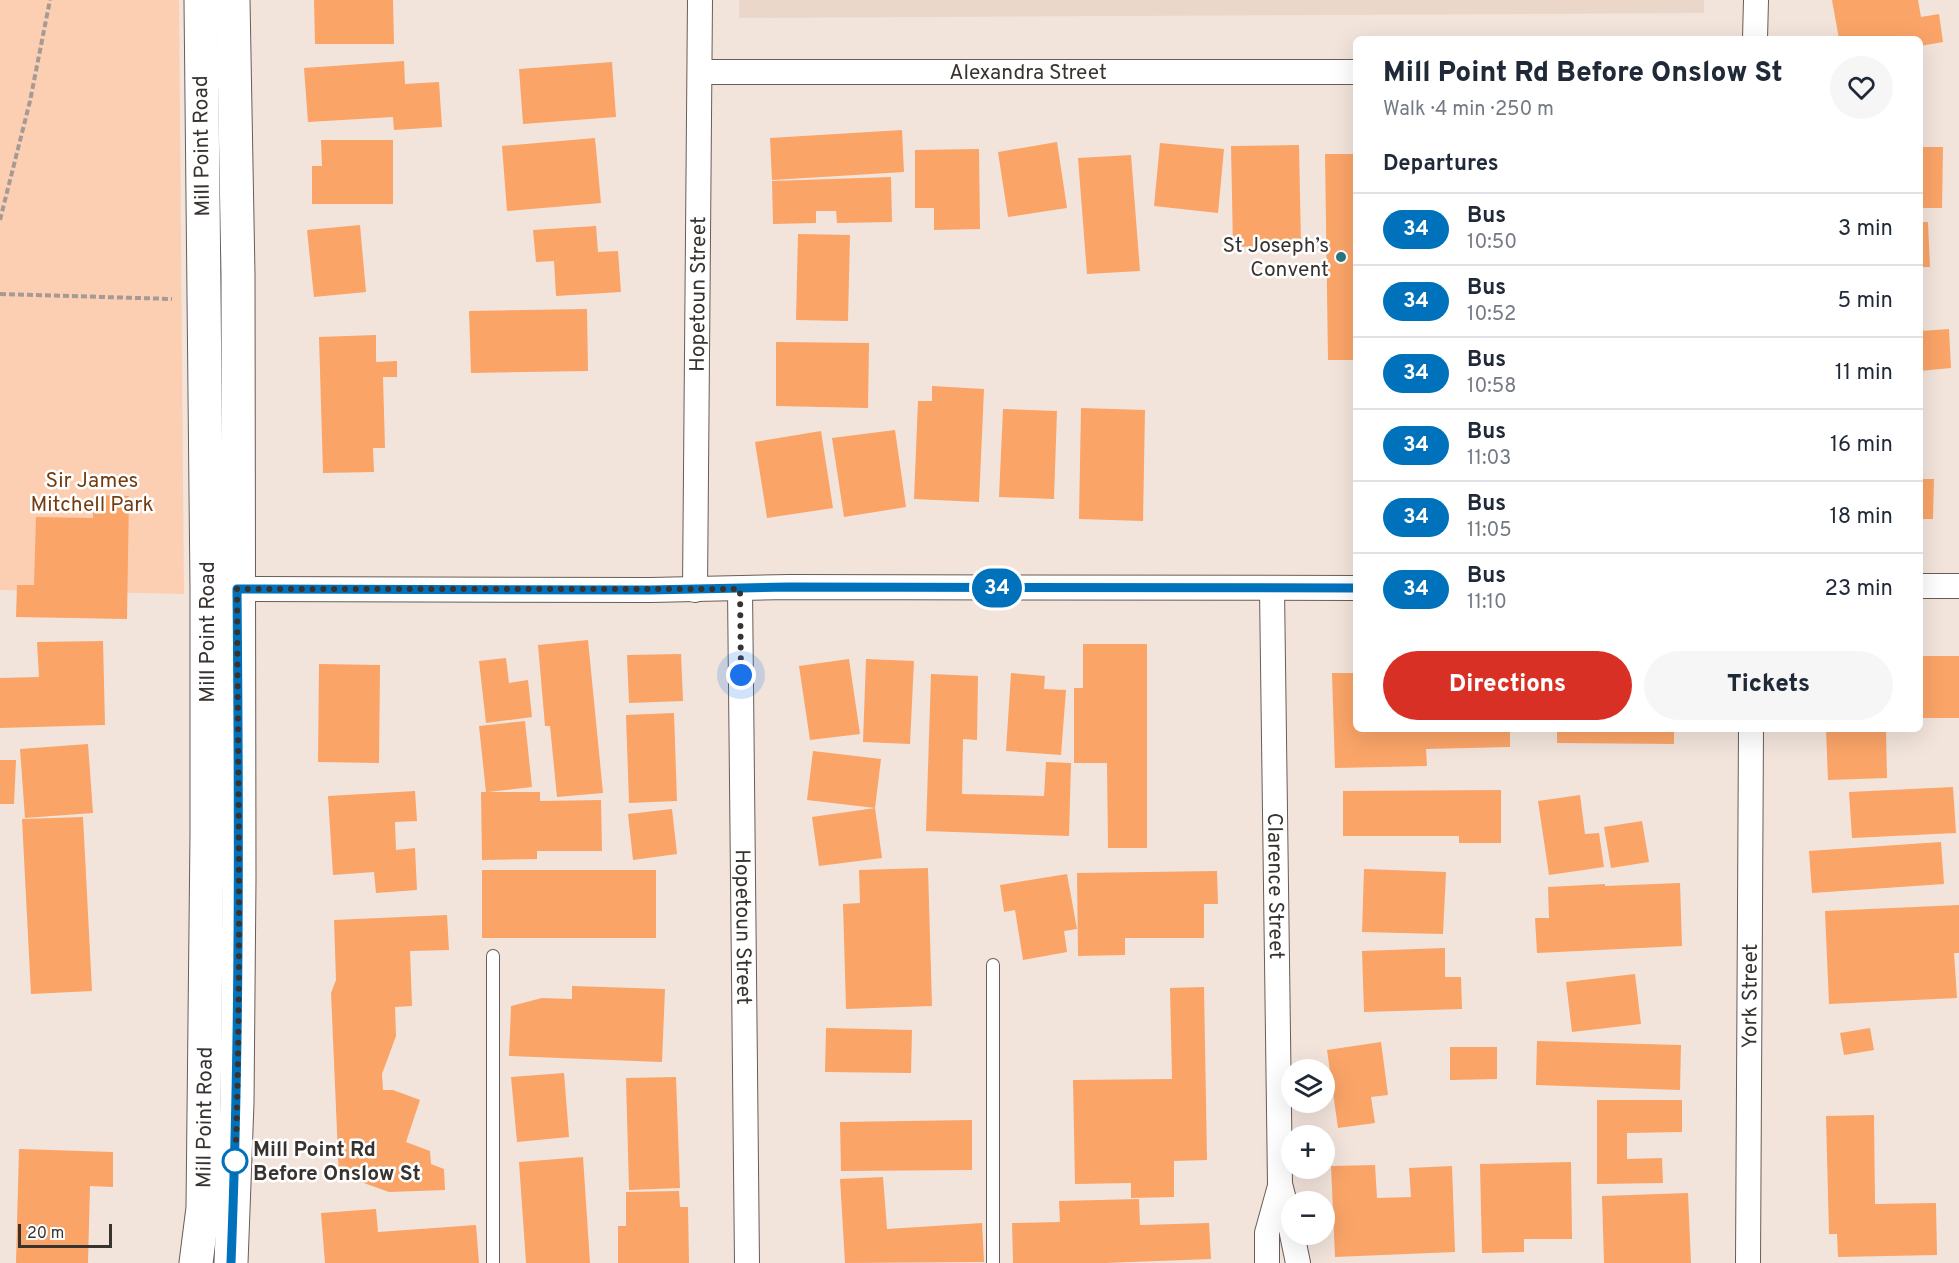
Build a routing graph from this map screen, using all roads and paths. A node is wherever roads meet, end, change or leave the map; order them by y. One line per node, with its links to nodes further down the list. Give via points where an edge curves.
1 (50, 0): 9 (path)
2 (201, 0): 15 (main road, Mill Point Road)
3 (233, 0): 15 (main road, Mill Point Road, via 239,455)
4 (700, 0): 7 (street, Hopetoun Street)
5 (1756, 0): 6 (street)
6 (1755, 36)
7 (701, 72): 8 (street, Alexandra Street); 18 (street, Hopetoun Street)
8 (1353, 72)
9 (0, 220)
10 (0, 294): 11 (path)
11 (173, 299)
12 (1923, 586): 13 (street)
13 (1959, 586)
14 (1353, 588): 17 (street)
15 (222, 589): 18 (street); 25 (main road, Mill Point Road, via 203,1208); 26 (main road, Mill Point Road, via 239,868)
16 (740, 589): 17 (street); 18 (street); 28 (street, Hopetoun Street)
17 (1272, 589): 22 (street, Clarence Street)
18 (695, 590)
19 (1751, 732): 32 (street, York Street)
20 (493, 956): 27 (lane)
21 (993, 965): 29 (lane)
22 (1280, 1184): 23 (street, Clarence Street); 30 (street, Clarence Street, via 1267,1233)
23 (1282, 1191)
24 (1295, 1245): 31 (street, Clarence Street)
25 (196, 1263)
26 (231, 1263)
27 (493, 1263)
28 (747, 1263)
29 (993, 1263)
30 (1267, 1263)
31 (1298, 1263)
32 (1748, 1263)

